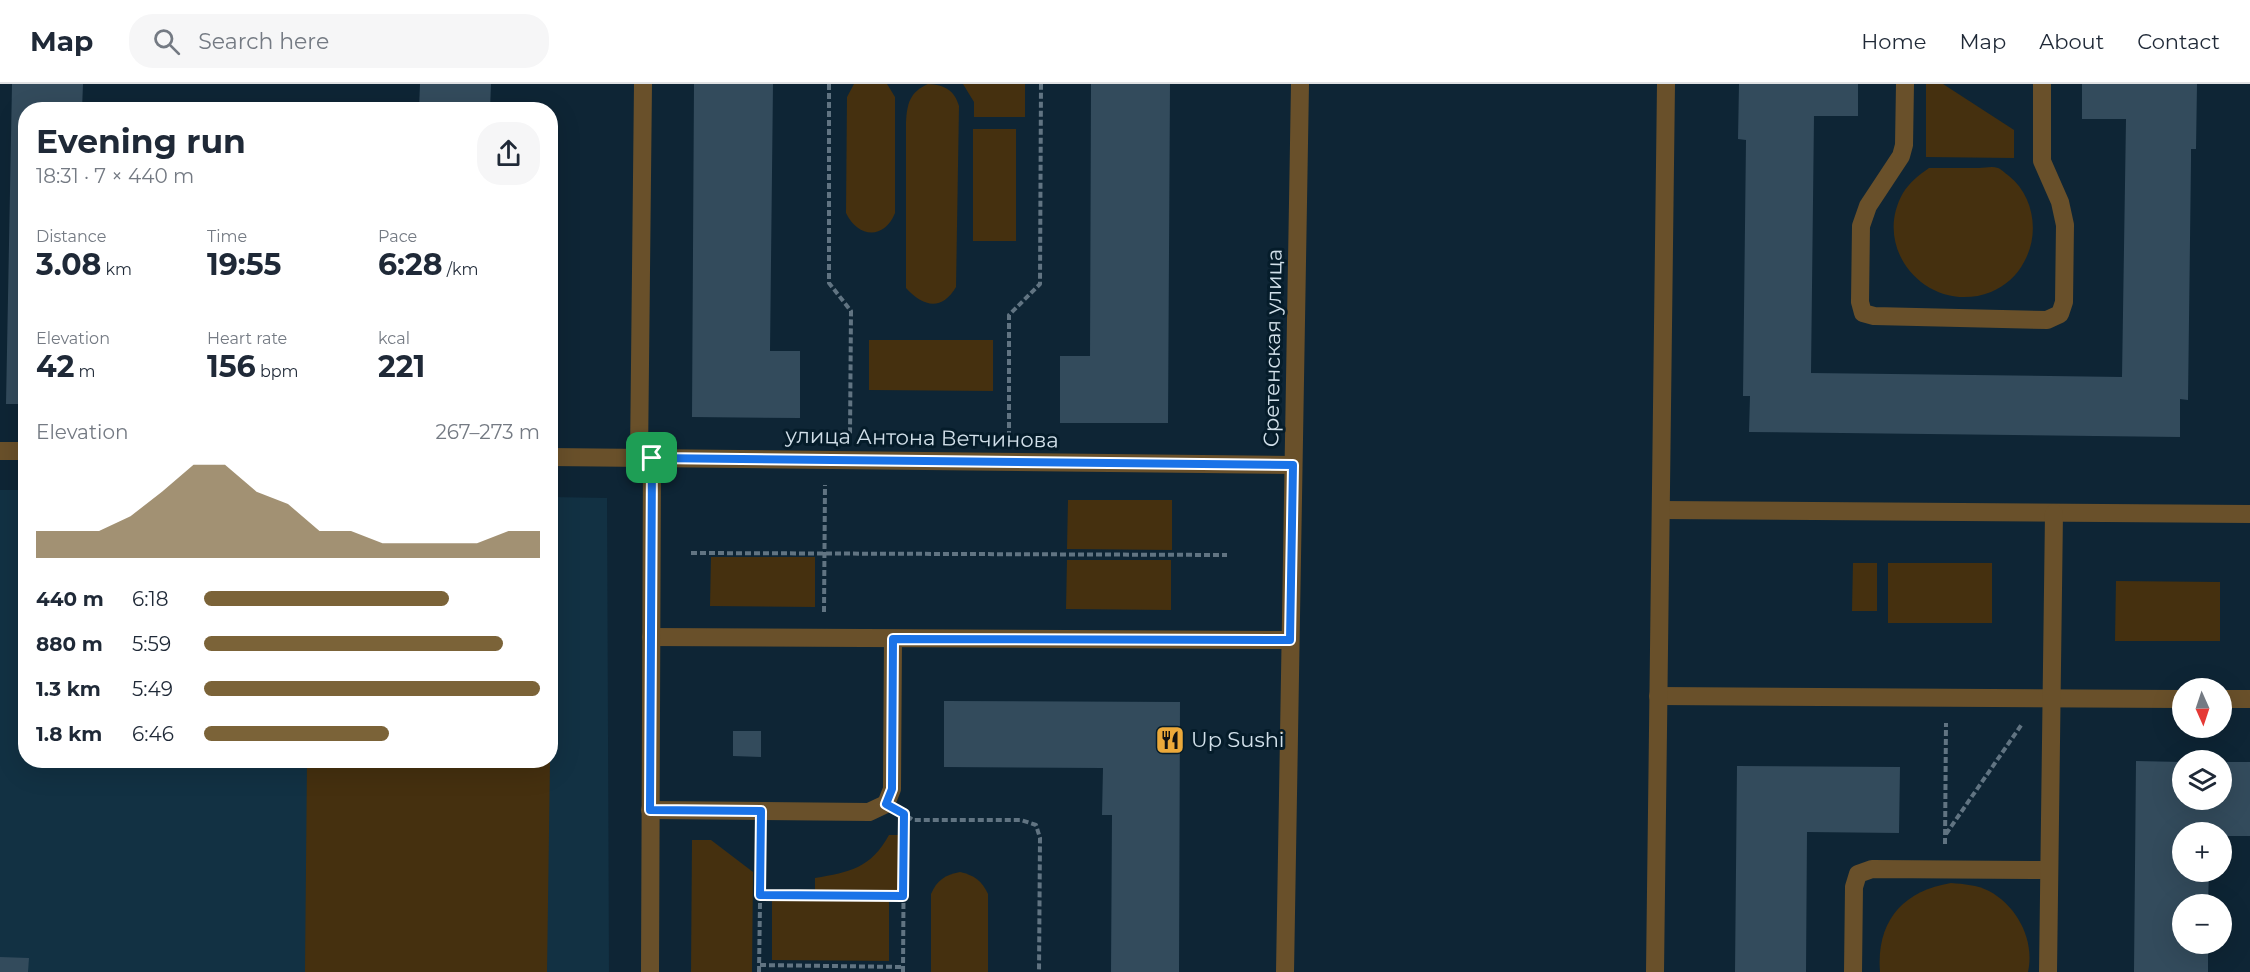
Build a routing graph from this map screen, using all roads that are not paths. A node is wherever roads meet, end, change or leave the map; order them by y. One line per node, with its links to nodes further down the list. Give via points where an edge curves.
1 (643, 84): 9 (street)
2 (1300, 84): 10 (street, Сретенская улица)
3 (1666, 84): 11 (street)
4 (1905, 84): 5 (street, via 1901,156 1868,206 1861,226 1863,313 2047,320 2060,314 2064,302 2065,225 2060,201 2042,161)
5 (2042, 84)
6 (0, 451): 7 (street)
7 (18, 451)
8 (558, 457): 9 (street, улица Антона Ветчинова)
9 (645, 458): 10 (street, улица Антона Ветчинова); 14 (street)
10 (1293, 465): 16 (street, Сретенская улица)
11 (1661, 510): 12 (street); 17 (street)
12 (2054, 513): 13 (street); 18 (street)
13 (2250, 514)
14 (651, 638): 15 (street); 22 (street)
15 (893, 639): 16 (street); 22 (street, via 892,789 886,804 869,812)
16 (1290, 640): 25 (street, Сретенская улица)
17 (1658, 696): 18 (street); 26 (street)
18 (2051, 698): 19 (street); 23 (street)
19 (2172, 699)
20 (2232, 699): 21 (street)
21 (2250, 699)
22 (650, 810): 24 (street)
23 (2049, 870): 27 (street, via 1872,869 1858,874 1854,886); 28 (street)
24 (650, 972)
25 (1285, 972)
26 (1655, 972)
27 (1853, 972)
28 (2048, 972)

